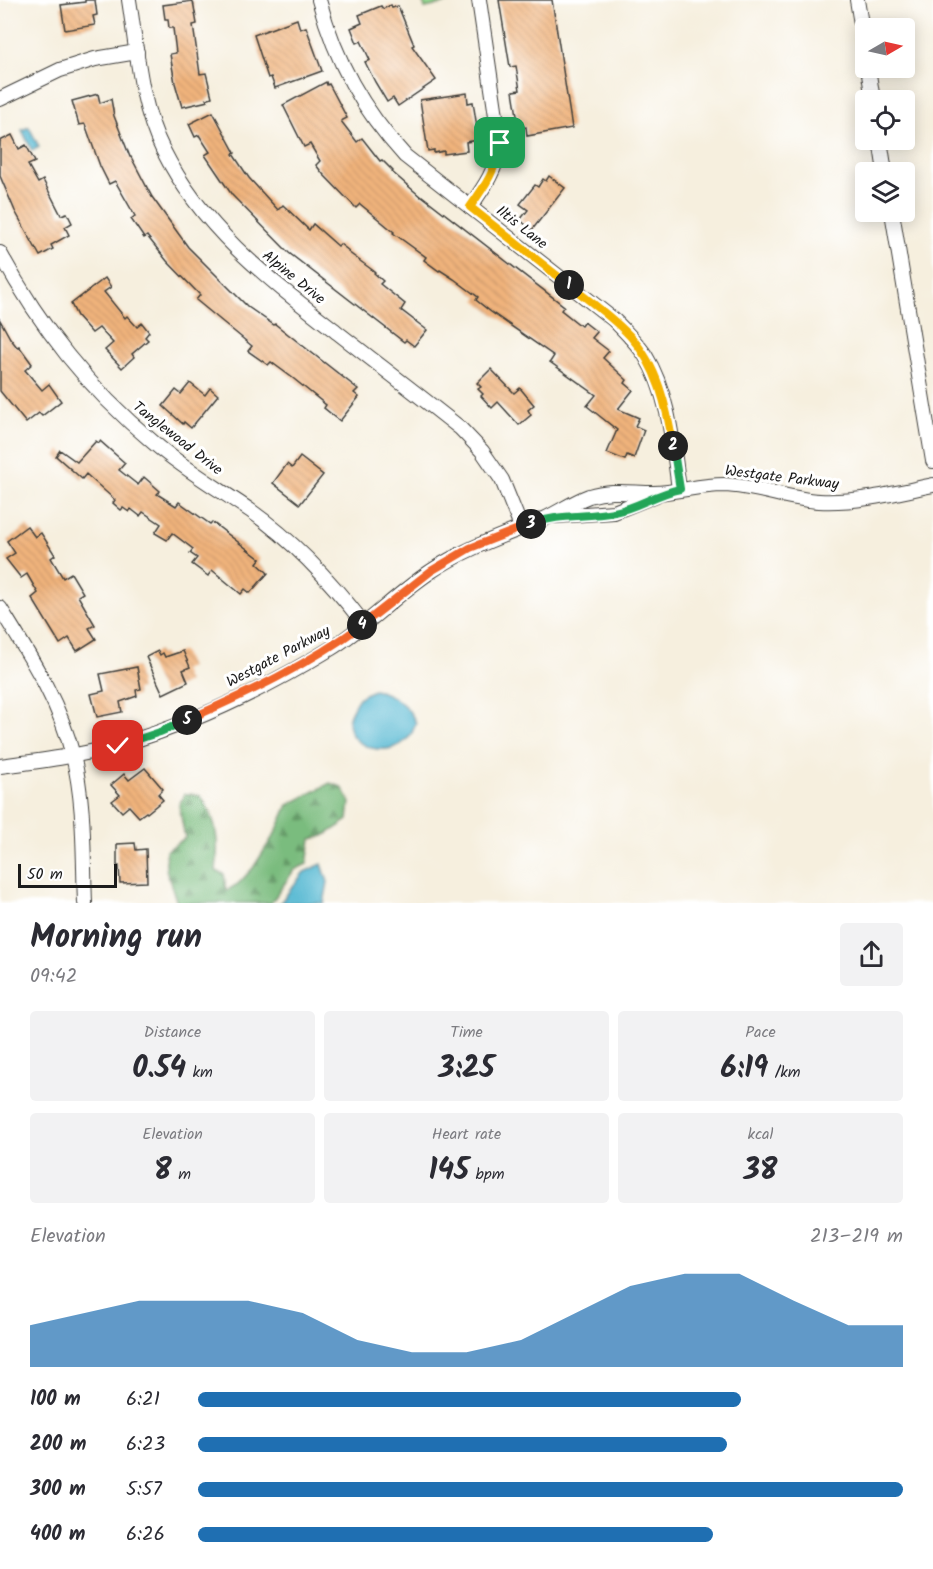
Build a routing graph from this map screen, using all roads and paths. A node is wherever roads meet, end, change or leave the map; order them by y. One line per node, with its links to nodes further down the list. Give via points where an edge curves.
1 (129, 0): 6 (street, Alpine Drive)
2 (319, 0): 8 (street, Iltis Lane, via 328,32 363,104 405,156)
3 (479, 0): 8 (street, via 500,143 493,173)
4 (856, 0): 5 (street)
5 (859, 18)
6 (137, 52): 7 (street, via 60,70); 16 (street, Alpine Drive, via 148,112 163,150 208,218 240,254 274,283 460,428 483,452 501,480)
7 (0, 99)
8 (470, 207): 13 (street, Iltis Lane, via 631,337 656,378 672,436)
9 (894, 222): 11 (street)
10 (0, 252): 18 (street, Tanglewood Drive, via 42,323 105,400 155,444 253,512 300,551 338,589)
11 (933, 461)
12 (933, 485): 13 (street, Westgate Parkway, via 855,501 816,501 724,485)
13 (680, 489): 14 (street, Westgate Parkway)
14 (663, 492): 15 (street, Westgate Parkway, via 614,512); 15 (street, Westgate Parkway, via 602,492)
15 (546, 518): 16 (street, Westgate Parkway)
16 (522, 527): 18 (street, Westgate Parkway, via 470,548 431,571)
17 (0, 608): 19 (street, via 38,671)
18 (364, 624): 19 (street, Westgate Parkway, via 332,648 221,705 160,732)
19 (73, 756): 20 (street, Westgate Parkway); 21 (street, via 79,789)
20 (0, 766)
21 (85, 903)

